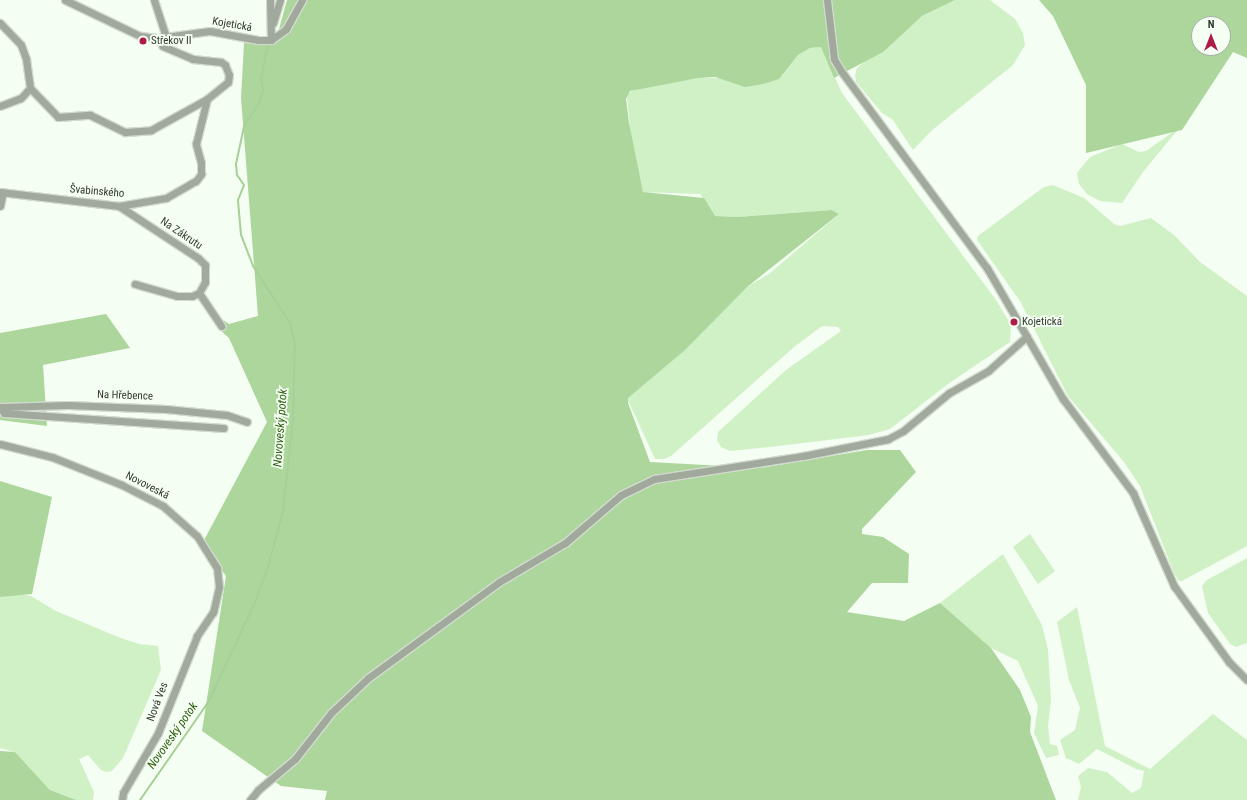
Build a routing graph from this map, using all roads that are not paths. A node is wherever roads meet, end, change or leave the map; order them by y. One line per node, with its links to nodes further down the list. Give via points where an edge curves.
1 (65, 0): 10 (street, Kojetická, via 140,36)
2 (154, 0): 9 (street)
3 (270, 0): 7 (street)
4 (280, 0): 7 (street)
5 (302, 0): 11 (street, via 286,29)
6 (827, 0): 21 (street, via 834,59 841,71 987,268)
7 (273, 25): 11 (street)
8 (1, 26): 12 (street, via 21,45 26,58)
9 (166, 37): 10 (street, Kojetická); 11 (street, Kojetická, via 210,31 249,39)
10 (158, 38): 13 (street, via 163,46 193,59 203,62 213,60 225,65 229,75 228,82)
11 (271, 40)
12 (30, 88): 13 (street, via 58,117 90,115 124,132 138,133 163,125); 14 (street, via 21,98)
13 (207, 99): 17 (street, Švabinského, via 196,144 202,163 201,174 196,181 166,198)
14 (0, 106)
15 (2, 192): 16 (street); 17 (street, Švabinského)
16 (0, 206)
17 (119, 206): 19 (street, Na Zákrutu, via 205,265 205,282)
18 (135, 284): 19 (street, via 177,296)
19 (199, 293): 20 (street)
20 (221, 326)
21 (1027, 336): 27 (street, via 1063,399 1133,493 1174,586 1229,662); 29 (street, via 988,371 950,393 888,440 654,479 621,495 565,543 499,582 368,678 331,713 295,759 258,790)
22 (0, 407): 23 (street, Na Hřebence, via 68,405 166,409 227,415); 24 (street, Na Hřebence, via 4,413)
23 (247, 422)
24 (223, 428)
25 (0, 444): 26 (street, Novoveská, via 52,457 122,485 163,506 197,536 217,568 219,587)
26 (213, 612): 28 (street, Nová Ves, via 197,636 158,733 123,793)
27 (1247, 680)
28 (122, 800)
29 (250, 800)

